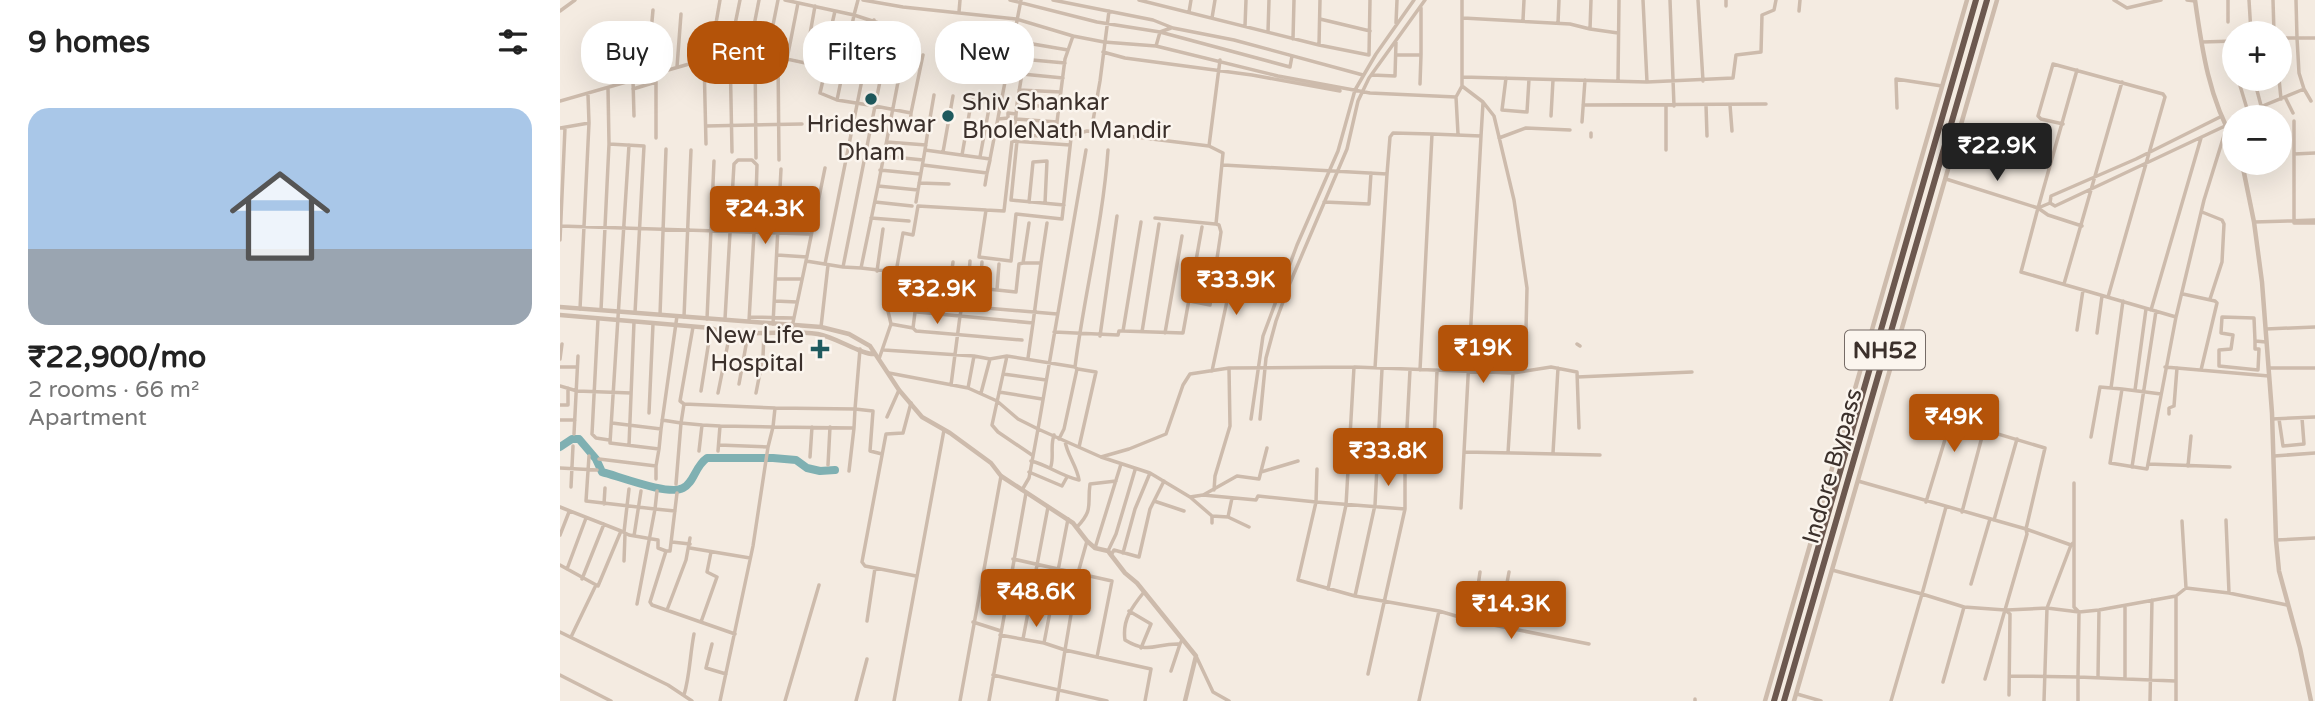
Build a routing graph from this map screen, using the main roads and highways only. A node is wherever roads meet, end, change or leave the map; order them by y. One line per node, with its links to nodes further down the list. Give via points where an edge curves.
1 (1976, 0): 3 (highway, Indore Bypass / NH52)
2 (1987, 0): 4 (highway, Indore Bypass / NH52)
3 (1774, 701)
4 (1784, 701)

